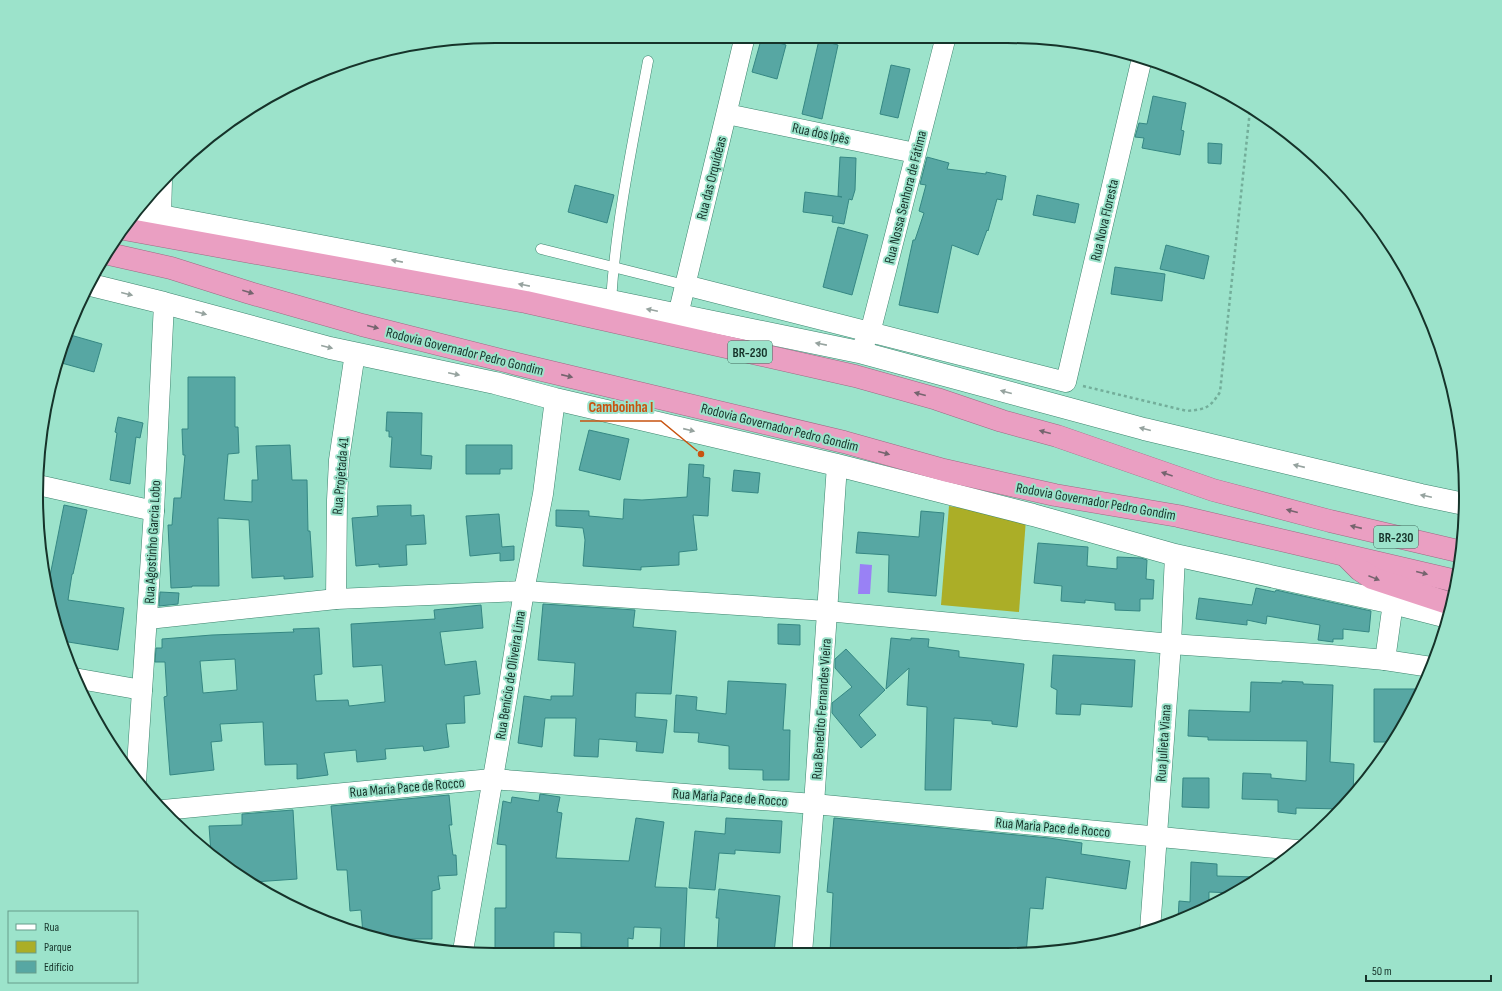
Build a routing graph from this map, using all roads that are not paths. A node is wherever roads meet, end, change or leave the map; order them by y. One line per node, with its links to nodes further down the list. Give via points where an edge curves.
1 (743, 43): 5 (street, Rua das Orquídeas)
2 (944, 43): 6 (street, Rua Nossa Senhora de Fátima)
3 (648, 61): 13 (lane, via 625,184)
4 (1141, 63): 19 (street, Rua Nova Floresta, via 1066,382)
5 (727, 114): 6 (street, Rua dos Ipês); 14 (street, Rua das Orquídeas)
6 (915, 153): 19 (street, Rua Nossa Senhora de Fátima)
7 (162, 190): 9 (street)
8 (143, 212): 9 (street)
9 (161, 216): 16 (street, one-way to 9)
10 (130, 230): 27 (highway, BR-230, one-way to 10, via 1213,490 1056,436 855,376 526,302)
11 (541, 249): 13 (lane)
12 (113, 255): 28 (highway, Rodovia Governador Pedro Gondim / BR-230, one-way to 28, via 170,268 362,325 836,440 944,470 1055,495 1178,516)
13 (613, 268): 14 (lane); 16 (lane)
14 (685, 285): 18 (street, Rua das Orquídeas); 19 (street)
15 (95, 286): 17 (street, one-way to 17)
16 (611, 301): 18 (street, one-way to 16)
17 (164, 303): 21 (street, one-way to 21); 26 (street, Rua Agostinho Garcia Lobo)
18 (678, 315): 20 (street, one-way to 18)
19 (870, 333): 20 (street, Rua Nossa Senhora de Fátima)
20 (859, 352): 25 (street, one-way to 20, via 1144,429)
21 (355, 353): 22 (street, one-way to 22, via 495,383); 32 (street, Rua Projetada 41, via 339,460)
22 (555, 399): 23 (street, one-way to 23); 31 (street, Rua Benício de Oliveira Lima, via 543,494)
23 (837, 465): 29 (street); 35 (street, Rua Benedito Fernandes Vieira)
24 (43, 486): 26 (street)
25 (1459, 503)
26 (154, 512): 37 (street, Rua Agostinho Garcia Lobo)
27 (1455, 550)
28 (1344, 554): 30 (highway, Rodovia Governador Pedro Gondim / BR-230, one-way to 30); 33 (highway, one-way to 33, via 1372,578)
29 (1176, 555): 34 (street); 38 (street, Rua Julieta Viana)
30 (1451, 580)
31 (524, 591): 32 (street); 35 (street); 44 (street, Rua Benício de Oliveira Lima)
32 (336, 600): 37 (street)
33 (1446, 602)
34 (1393, 603): 36 (street); 39 (street)
35 (827, 611): 38 (street); 45 (street, Rua Benedito Fernandes Vieira)
36 (1443, 616)
37 (148, 619): 42 (street, Rua Agostinho Garcia Lobo)
38 (1171, 644): 39 (street); 47 (street, Rua Julieta Viana)
39 (1385, 660): 40 (street)
40 (1426, 666)
41 (82, 679): 42 (street)
42 (142, 690): 43 (street, Rua Agostinho Garcia Lobo)
43 (137, 771)
44 (492, 779): 45 (street, Rua Maria Pace de Rocco); 46 (street, Rua Maria Pace de Rocco); 50 (street, Rua Benício de Oliveira Lima)
45 (814, 804): 47 (street, Rua Maria Pace de Rocco); 51 (street, Rua Benedito Fernandes Vieira)
46 (170, 809)
47 (1156, 836): 48 (street, Rua Maria Pace de Rocco); 49 (street, Rua Julieta Viana)
48 (1288, 849)
49 (1150, 925)
50 (464, 947)
51 (802, 948)

